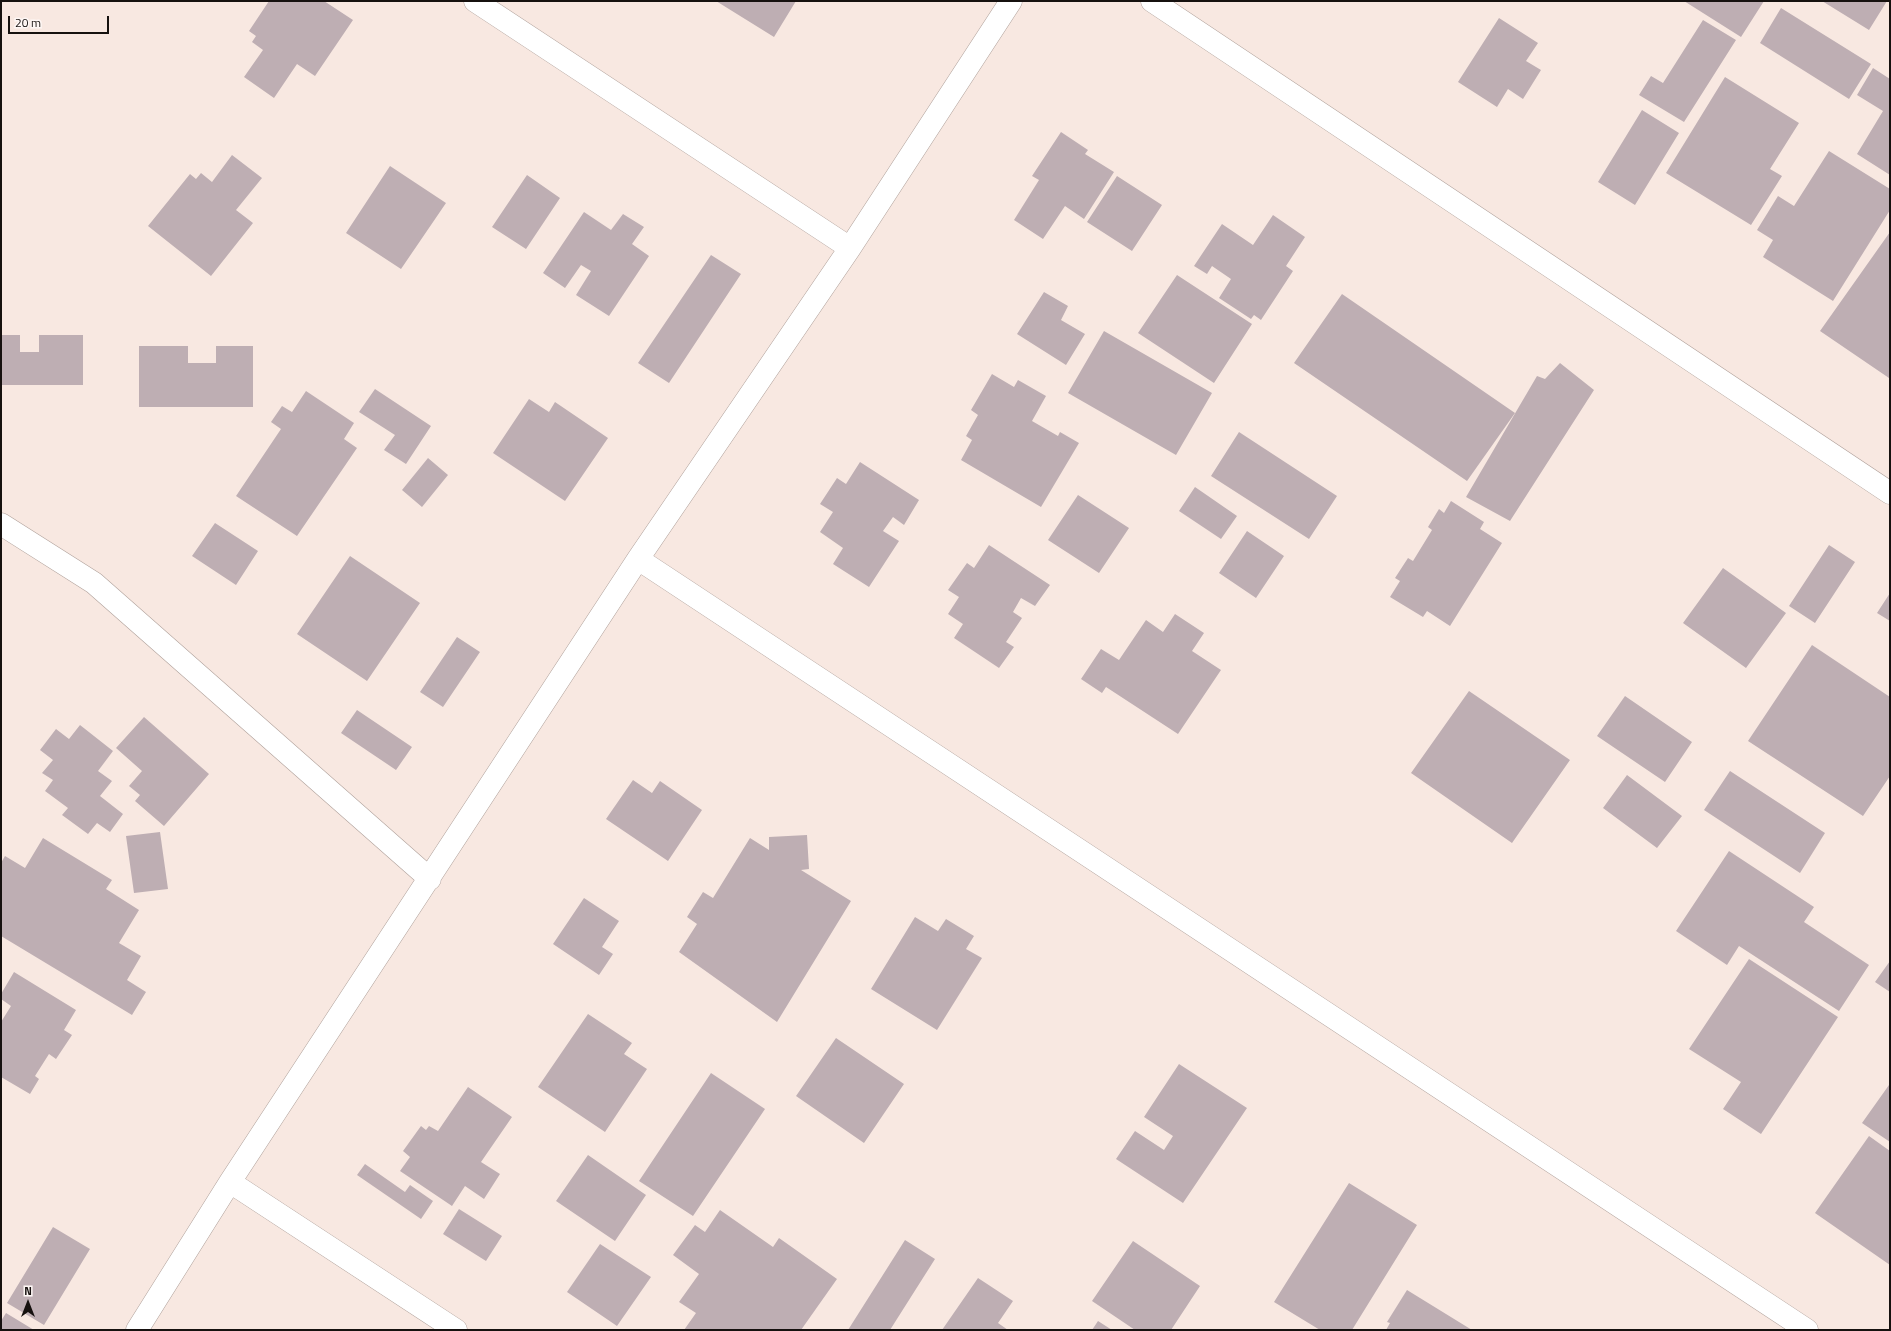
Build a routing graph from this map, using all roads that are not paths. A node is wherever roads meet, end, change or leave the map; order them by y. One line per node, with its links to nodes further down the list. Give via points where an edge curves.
1 (475, 1): 4 (street)
2 (1011, 1): 4 (street)
3 (1152, 1): 5 (street)
4 (850, 248): 7 (street)
5 (1890, 492)
6 (1, 524): 8 (street, via 94,583)
7 (638, 559): 8 (street); 12 (street)
8 (430, 879): 9 (street)
9 (230, 1182): 10 (street); 11 (street)
10 (137, 1330)
11 (456, 1330)
12 (1807, 1330)

